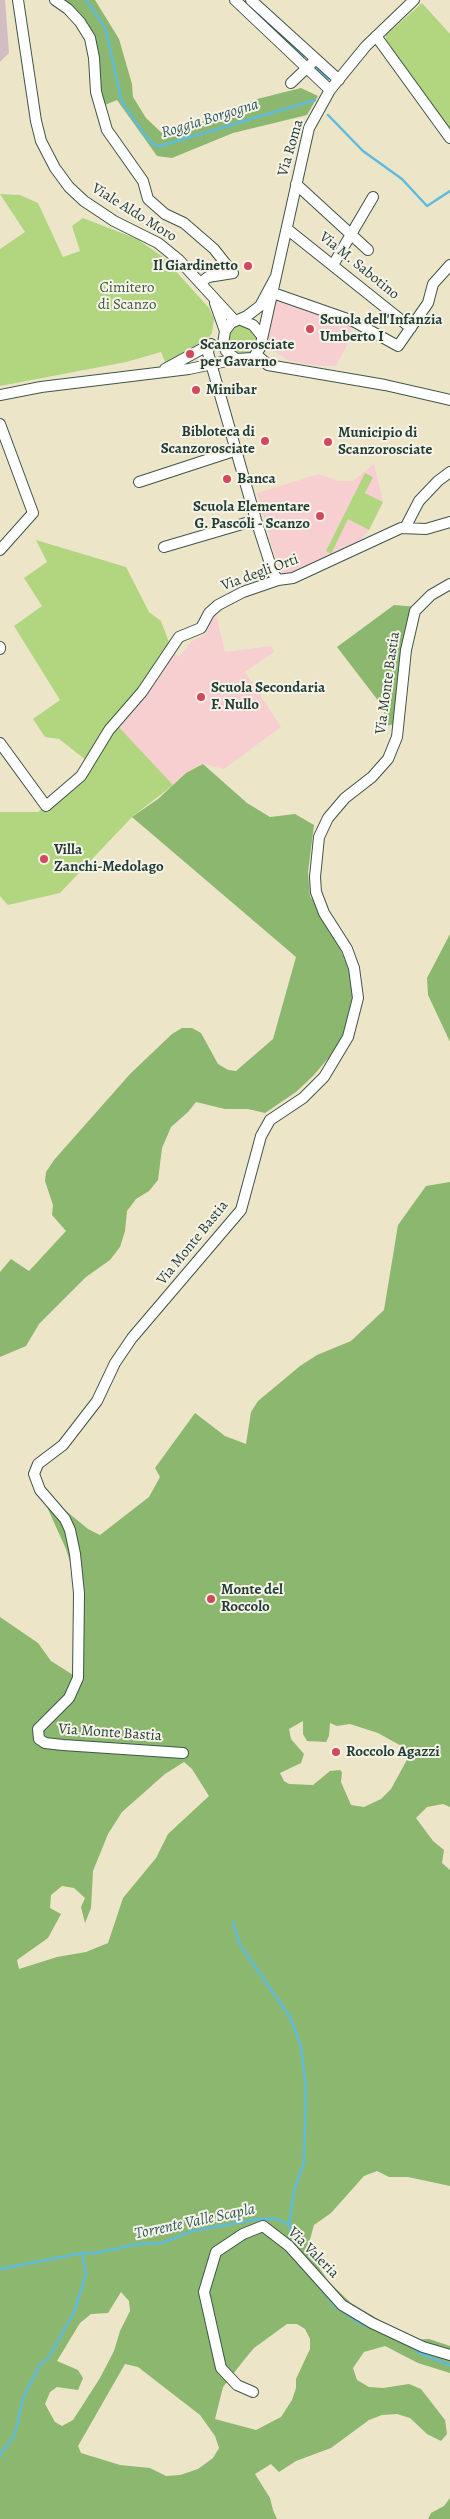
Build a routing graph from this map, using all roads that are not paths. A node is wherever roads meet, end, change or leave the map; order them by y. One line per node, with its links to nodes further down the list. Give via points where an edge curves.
1 (55, 0): 21 (street, via 68,9 90,38 96,92 107,130 143,181 148,199 165,214 184,223 214,249 234,273 208,277)
2 (236, 0): 8 (street)
3 (251, 0): 7 (street)
4 (414, 0): 6 (street, Via Roma)
5 (20, 3): 21 (street, Viale Aldo Moro, via 36,122 41,141 55,168 84,200 114,221 158,243)
6 (376, 36): 9 (street, Via Roma); 12 (street)
7 (315, 58): 8 (street); 9 (street)
8 (308, 67): 10 (street); 11 (street)
9 (339, 80): 11 (street, Via Roma)
10 (291, 83)
11 (330, 90): 13 (street, Via Roma, via 309,128)
12 (450, 138)
13 (296, 184): 15 (street, Via Roma); 16 (street)
14 (373, 197): 16 (street)
15 (287, 229): 18 (street, Via M. Sabotino); 20 (street, Via Roma)
16 (350, 235): 17 (street); 18 (street)
17 (368, 250)
18 (333, 265): 25 (street, Via M. Sabotino)
19 (450, 265): 25 (street, via 433,284 428,303)
20 (275, 278): 22 (street, Via Roma); 24 (street, Via Roma, via 260,306)
21 (200, 283): 23 (street, Viale Aldo Moro)
22 (274, 293): 25 (street, via 353,321 398,346); 27 (street, Via Roma)
23 (214, 300): 24 (street, Viale Aldo Moro); 26 (street, Viale Aldo Moro)
24 (238, 320): 26 (street); 27 (street, via 253,325)
25 (411, 328)
26 (224, 334): 28 (street); 30 (street, via 226,351)
27 (262, 336): 29 (street)
28 (209, 346): 31 (street); 32 (street)
29 (257, 355): 30 (street, via 246,360); 34 (street, via 268,366 385,385)
30 (236, 359): 31 (street)
31 (212, 365): 32 (street); 36 (street)
32 (161, 371): 33 (street)
33 (0, 395)
34 (450, 400)
35 (0, 424): 43 (street, via 33,513)
36 (237, 450): 38 (street); 39 (street)
37 (450, 472): 41 (street, via 419,501)
38 (139, 482)
39 (256, 520): 42 (street); 44 (street)
40 (450, 522): 41 (street, via 426,529)
41 (406, 526): 44 (street, Via degli Orti, via 293,578)
42 (164, 547)
43 (0, 550)
44 (278, 580): 46 (street, Via degli Orti, via 218,605 201,628 179,637 142,692 109,730 81,776 46,806)
45 (450, 584): 47 (street, Via Monte Bastia, via 431,595 415,612 406,650 398,737 388,759 372,777 345,798 328,818 319,837 314,877 316,892 324,913 347,949 356,977 358,998 348,1037 324,1077 303,1098 270,1120 261,1136 241,1210 132,1338 115,1363 97,1401 63,1444 38,1464 34,1474 40,1490 65,1519 70,1530 76,1554 79,1593 78,1678 69,1698 38,1730 39,1738 45,1743 63,1745)
46 (0, 743)
47 (183, 1753)
48 (450, 2355): 49 (street, Via Valeria, via 423,2347 372,2323 342,2304 289,2246 263,2226 243,2234 216,2252 204,2292 221,2368 237,2385)
49 (253, 2392)

